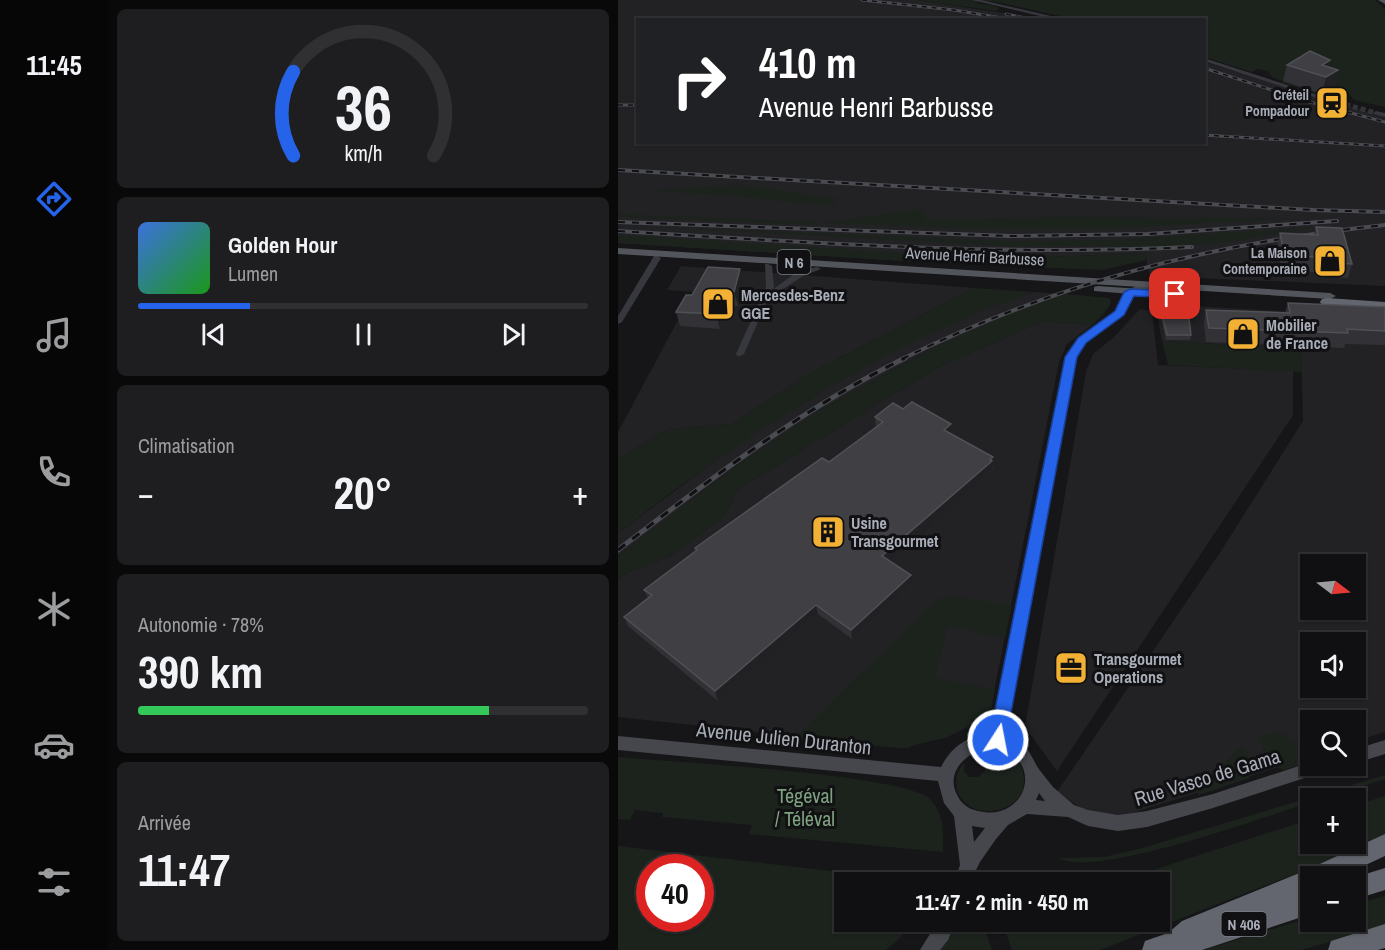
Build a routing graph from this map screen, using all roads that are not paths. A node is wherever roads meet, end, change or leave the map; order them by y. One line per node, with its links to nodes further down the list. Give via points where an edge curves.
1 (974, 0): 2 (street)
2 (1057, 18)
3 (1206, 60): 4 (street)
4 (1322, 98)
5 (1376, 113): 6 (street)
6 (1385, 115)
7 (618, 251): 12 (main road, Avenue Henri Barbusse / N 6)
8 (618, 256): 9 (main road, Avenue Henri Barbusse / N 6)
9 (657, 258): 10 (main road, Avenue Henri Barbusse / N 6); 18 (street)
10 (768, 266): 11 (main road, Avenue Henri Barbusse / N 6); 14 (street)
11 (817, 269): 13 (main road, Avenue Henri Barbusse / N 6); 14 (street, via 800,274)
12 (1184, 286): 13 (street); 15 (main road, Avenue Henri Barbusse / N 6)
13 (1130, 292): 15 (main road, Avenue Henri Barbusse / N 6); 20 (street, via 1120,313 1082,341 1071,357)
14 (767, 297): 19 (street)
15 (1328, 299): 16 (highway, N 6); 17 (highway, N 6)
16 (1385, 299)
17 (1385, 306)
18 (618, 322)
19 (740, 354)
20 (998, 740): 25 (street, via 1020,750); 26 (street, via 982,740 963,748 950,762)
21 (618, 743): 26 (street, Avenue Julien Duranton)
22 (1385, 747): 23 (street)
23 (1366, 753)
24 (1300, 772): 28 (street, Rue Vasco de Gama, via 1214,801 1131,822 1104,822)
25 (1033, 773): 27 (street, via 1033,788); 28 (street, Rue Vasco de Gama)
26 (946, 775): 29 (street, via 948,795)
27 (1023, 806): 28 (street, Rue Vasco de Gama); 30 (street)
28 (1068, 810)
29 (962, 813): 30 (street, via 981,820); 32 (street)
30 (1003, 819): 32 (street)
31 (1385, 845): 33 (highway)
32 (968, 862): 34 (street)
33 (1339, 866)
34 (965, 872)
35 (1385, 879): 37 (highway)
36 (1300, 884): 41 (highway, via 1190,930)
37 (1366, 885)
38 (1300, 906): 41 (highway, N 406, via 1196,940)
39 (943, 932): 42 (street)
40 (1385, 936): 43 (highway)
41 (1165, 946)
42 (929, 950)
43 (1340, 950)

